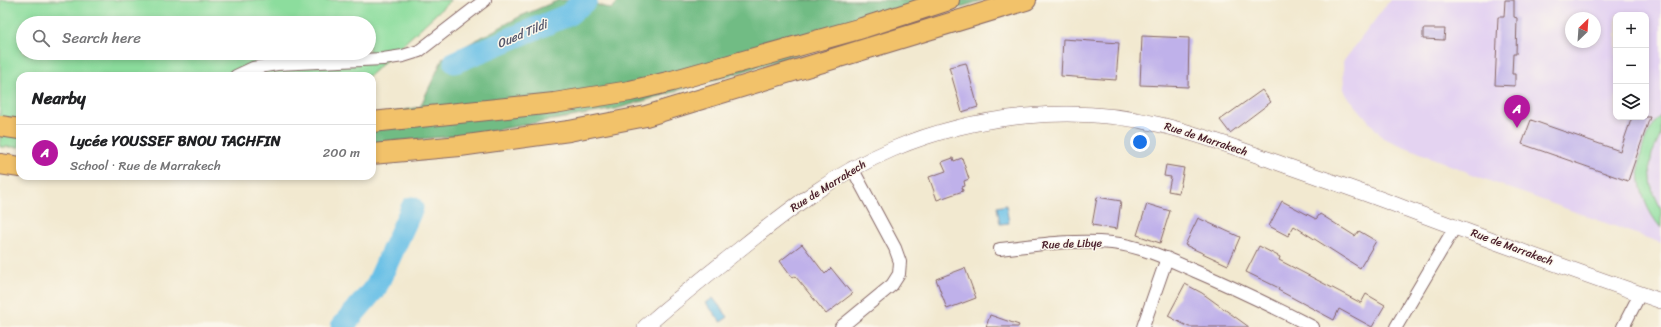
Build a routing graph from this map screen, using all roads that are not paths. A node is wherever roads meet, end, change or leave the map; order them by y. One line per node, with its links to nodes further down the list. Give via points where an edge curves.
1 (485, 0): 4 (street, via 419,51)
2 (948, 0): 7 (highway, via 862,28 637,89 554,103)
3 (1026, 0): 10 (highway, via 646,116 569,131 460,146)
4 (376, 59)
5 (362, 60): 6 (street, via 277,64)
6 (244, 72)
7 (376, 122)
8 (0, 126): 9 (highway)
9 (16, 128)
10 (376, 154)
11 (0, 164): 12 (highway)
12 (16, 166)
13 (852, 168): 14 (street, Rue de Marrakech, via 894,148 933,134 974,124 1020,116 1109,116 1193,133); 19 (street, Rue de Marrakech, via 784,213); 20 (street, via 900,262 899,274 892,285)
14 (1455, 227): 17 (street, Rue de Marrakech); 23 (street)
15 (1000, 249): 16 (street, Rue de Libye, via 1086,241 1133,246)
16 (1167, 258): 21 (street); 22 (street, Rue de Libye)
17 (1640, 294): 18 (street, Rue de Marrakech); 24 (street)
18 (1661, 301)
19 (645, 327)
20 (841, 327)
21 (1143, 327)
22 (1313, 327)
23 (1396, 327)
24 (1623, 327)

